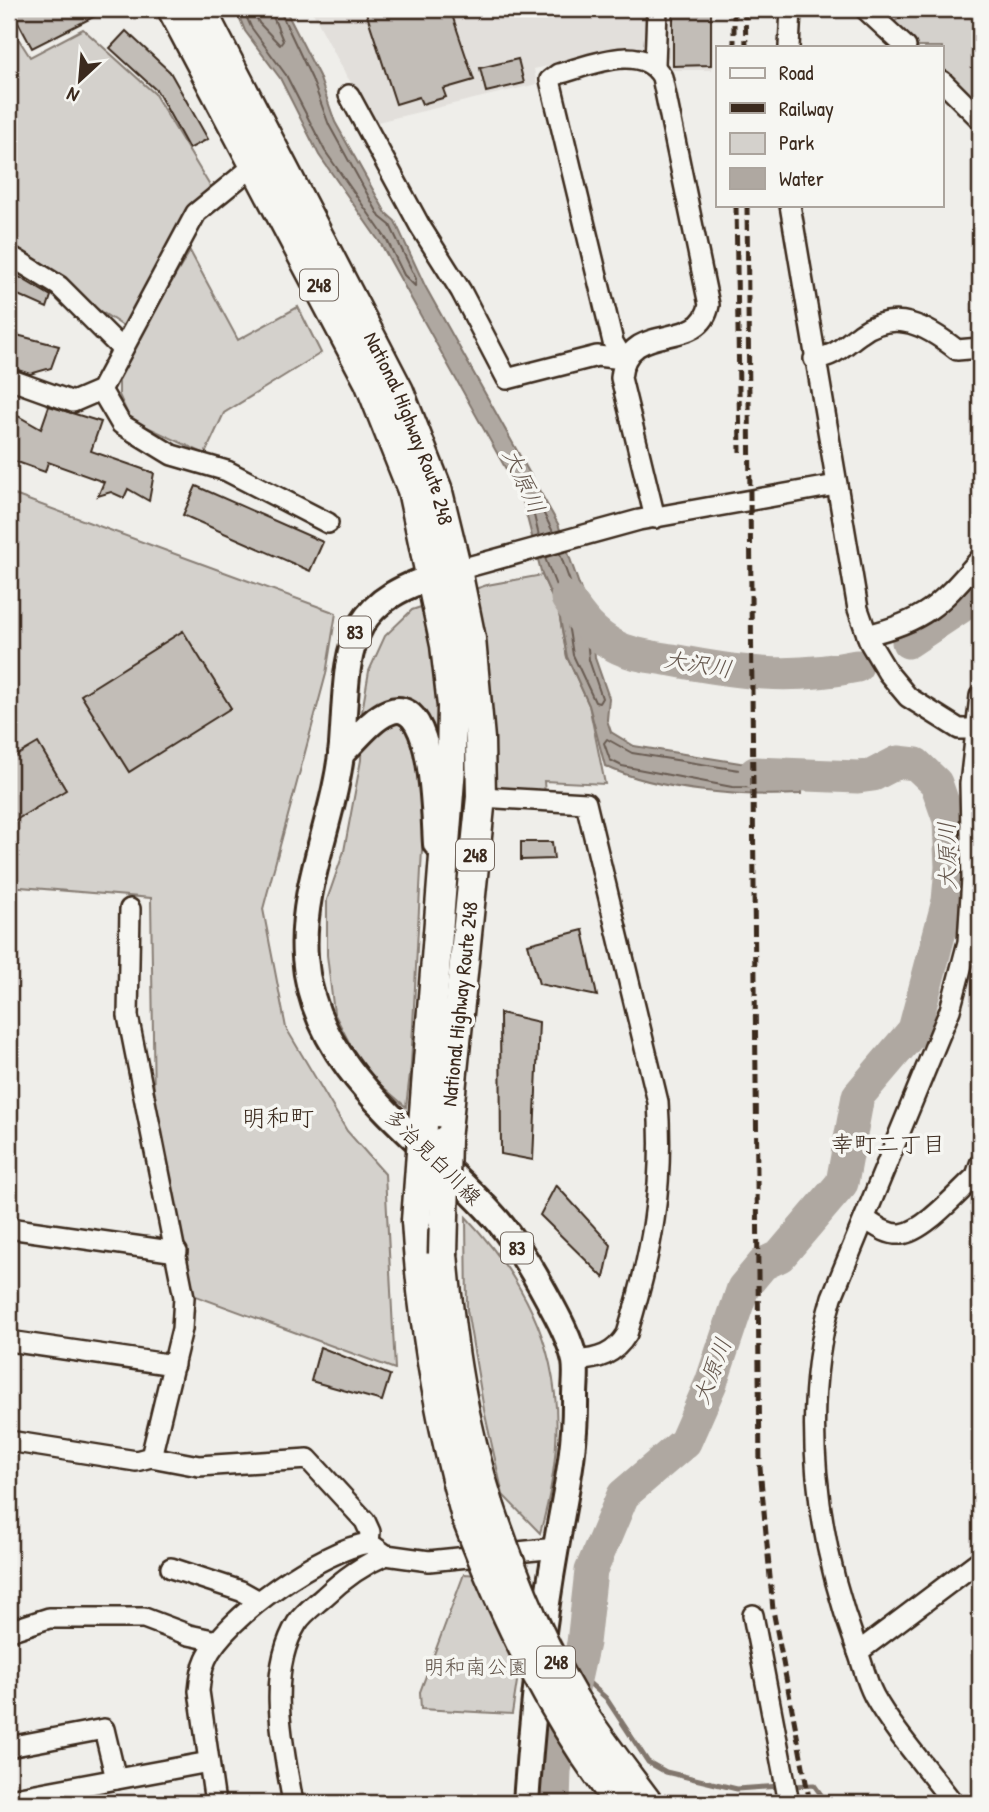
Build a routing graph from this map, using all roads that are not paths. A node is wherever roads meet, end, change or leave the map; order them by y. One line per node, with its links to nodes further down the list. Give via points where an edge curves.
1 (172, 9): 12 (highway, National Highway Route 248 / 248)
2 (201, 9): 25 (highway, National Highway Route 248 / 248, via 399,391 437,488)
3 (657, 9): 8 (street)
4 (790, 9): 6 (street)
5 (865, 9): 7 (street)
6 (789, 46)
7 (905, 46)
8 (656, 65): 17 (street, via 709,305 706,319 698,327 647,342); 17 (street, via 629,57 558,74 550,80 613,342)
9 (944, 83): 11 (street)
10 (349, 95): 17 (street, via 507,379 597,356)
11 (980, 119)
12 (256, 164): 16 (street, via 196,214); 26 (highway, National Highway Route 248 / 248, via 369,382 412,490)
13 (790, 206): 18 (street)
14 (9, 255): 16 (street, via 59,286)
15 (980, 348): 18 (street, via 957,350 934,331 890,320 870,327 838,353)
16 (122, 349): 20 (street)
17 (623, 359): 22 (street, via 621,378)
18 (814, 359): 21 (street)
19 (9, 379): 20 (street, via 73,402)
20 (101, 390): 23 (street, via 121,424 172,455 228,471)
21 (836, 485): 22 (street); 27 (street, via 858,609)
22 (647, 519): 25 (street)
23 (328, 523)
24 (980, 559): 27 (street, via 938,607 902,627)
25 (457, 570): 26 (main road, 多治見白川線 / 83); 31 (highway, National Highway Route 248 / 248, via 471,639)
26 (430, 577): 30 (main road, 多治見白川線 / 83, via 382,600 356,632 349,651); 32 (highway, National Highway Route 248 / 248, via 452,706)
27 (867, 635): 29 (street, via 908,697 959,729)
28 (980, 696): 29 (street)
29 (977, 728): 36 (street, via 970,784 968,942 950,1010)
30 (341, 754): 32 (main road, via 387,712 403,711 422,728 429,756); 40 (main road, 多治見白川線 / 83, via 307,909 305,957 312,1000 352,1073 498,1221 555,1311)
31 (481, 797): 34 (highway, National Highway Route 248 / 248); 40 (street, via 586,803 658,1102 661,1145 655,1225 627,1334 608,1354)
32 (441, 897): 34 (highway, National Highway Route 248 / 248)
33 (130, 909): 38 (street, via 128,1016)
34 (435, 1133): 44 (highway, National Highway Route 248 / 248, bridge, via 453,1359 471,1447); 44 (highway, National Highway Route 248 / 248, bridge, via 416,1222 426,1328 442,1429)
35 (980, 1164): 36 (street, via 976,1176 915,1231 885,1231)
36 (865, 1219): 54 (street, via 824,1327 815,1387 813,1454 838,1600)
37 (9, 1228): 38 (street)
38 (177, 1252): 41 (street, via 184,1297 183,1329)
39 (9, 1341): 41 (street)
40 (575, 1361): 46 (main road, 多治見白川線 / 83, via 573,1463)
41 (174, 1365): 43 (street)
42 (9, 1440): 43 (street, via 136,1461)
43 (150, 1457): 45 (street, via 199,1466 307,1459 365,1521)
44 (478, 1512): 62 (highway, National Highway Route 248 / 248, bridge, via 498,1599 545,1691); 63 (highway, National Highway Route 248 / 248, bridge, via 587,1719)
45 (369, 1543): 47 (street); 50 (street, via 349,1546)
46 (556, 1548): 47 (street, via 455,1560); 61 (main road, 多治見白川線 / 83, via 540,1650)
47 (386, 1555): 60 (street, via 334,1587 299,1620 289,1638 281,1702)
48 (980, 1560): 54 (street)
49 (171, 1568): 50 (street)
50 (259, 1601): 53 (street)
51 (752, 1615): 64 (street)
52 (9, 1631): 53 (street, via 49,1618 144,1618)
53 (217, 1641): 56 (street, via 200,1674)
54 (858, 1652): 65 (street, via 874,1696)
55 (9, 1748): 57 (street, via 103,1729)
56 (209, 1762): 57 (street); 59 (street)
57 (116, 1779): 58 (street)
58 (9, 1798)
59 (215, 1803)
60 (293, 1803)
61 (526, 1803)
62 (619, 1803)
63 (648, 1803)
64 (789, 1803)
65 (953, 1803)

